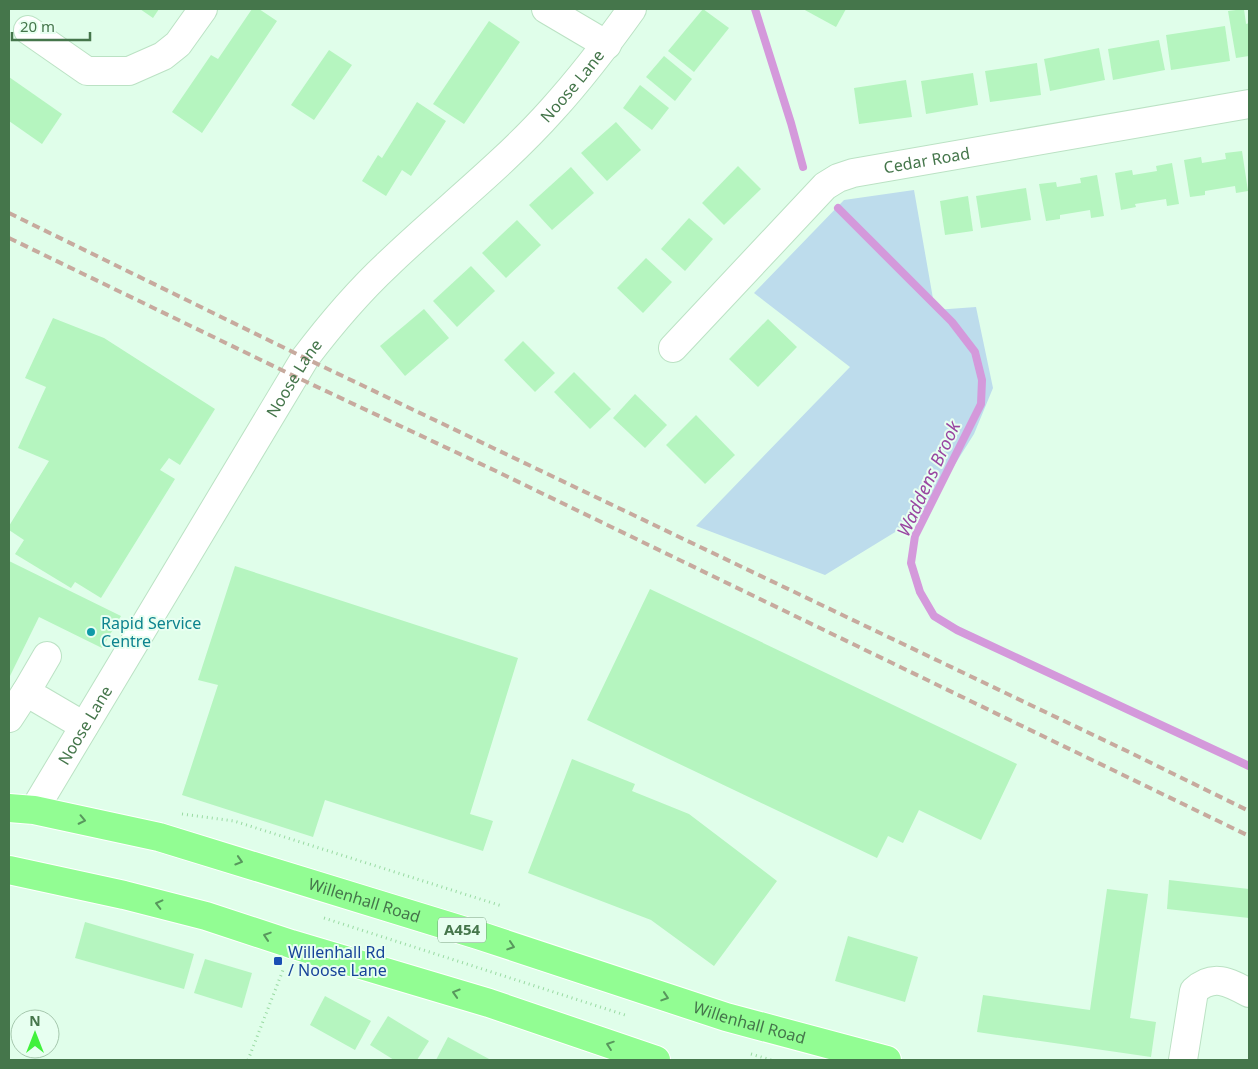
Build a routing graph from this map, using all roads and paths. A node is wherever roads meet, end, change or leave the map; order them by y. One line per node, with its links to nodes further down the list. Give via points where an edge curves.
1 (203, 9): 4 (street, via 178,44 163,56 129,71 87,71)
2 (546, 9): 5 (street)
3 (632, 9): 5 (street, Noose Lane)
4 (28, 30)
5 (607, 46): 11 (street, Noose Lane, via 532,130 386,265 305,358)
6 (1249, 104): 7 (street, Cedar Road, via 838,178 825,186)
7 (673, 348)
8 (46, 656): 9 (street)
9 (26, 692): 10 (street); 11 (street)
10 (9, 718)
11 (84, 726): 12 (street, Noose Lane)
12 (21, 809): 22 (highway, Willenhall Road / A454, one-way to 22, via 159,837 478,935 726,1017)
13 (354, 859): 15 (path)
14 (9, 870): 20 (highway, one-way to 14, via 489,1003 206,916)
15 (502, 906)
16 (321, 917): 18 (path)
17 (1249, 993): 23 (street, via 1228,982 1212,980 1202,983 1194,991)
18 (633, 1017)
19 (744, 1052): 21 (path)
20 (656, 1060)
21 (771, 1060)
22 (887, 1060)
23 (1184, 1060)

